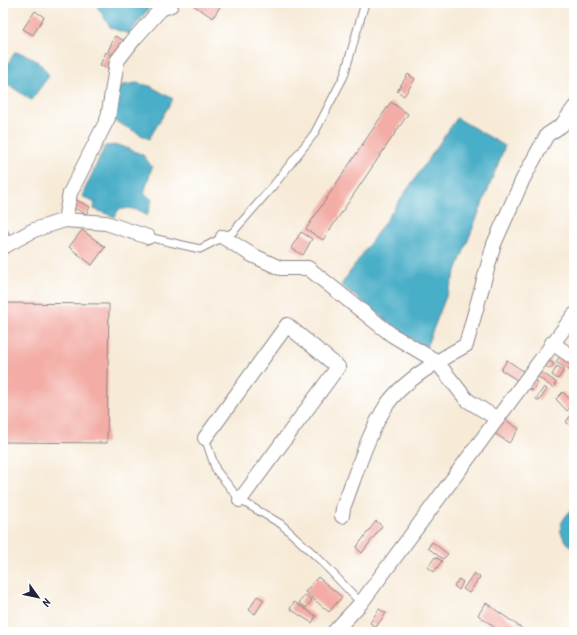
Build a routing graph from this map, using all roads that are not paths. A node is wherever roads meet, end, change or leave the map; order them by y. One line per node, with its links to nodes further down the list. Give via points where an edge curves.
1 (365, 3): 6 (lane, via 344,76 314,134 233,232)
2 (171, 5): 4 (street, via 161,10 117,61 108,118 70,193)
3 (574, 108): 11 (street, via 562,125 547,135 523,179 494,244 466,345)
4 (65, 220): 5 (street, via 106,223); 7 (street, via 34,230)
5 (148, 237): 6 (lane, via 200,249)
6 (224, 237): 11 (street, via 252,255 280,268 308,268 392,335)
7 (3, 247)
8 (574, 314): 9 (street)
9 (552, 343): 10 (street); 12 (street)
10 (574, 358)
11 (436, 361): 12 (street, via 467,400); 15 (street, via 396,394 386,406 370,438)
12 (496, 418): 16 (street)
13 (205, 438): 14 (lane, via 216,470); 14 (street, via 287,324 338,368)
14 (240, 500): 16 (lane, via 281,524)
15 (342, 516)
16 (360, 602): 17 (street)
17 (334, 632)

